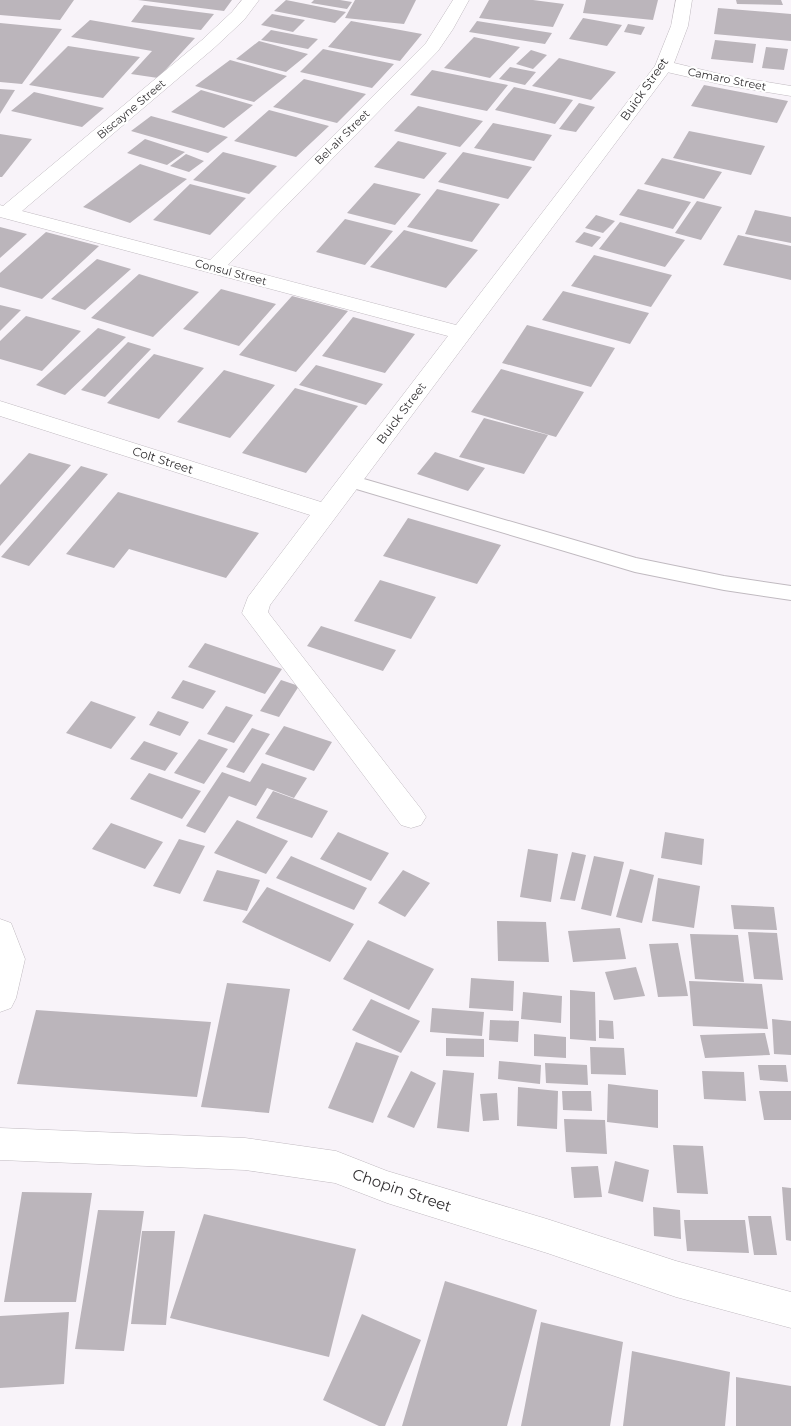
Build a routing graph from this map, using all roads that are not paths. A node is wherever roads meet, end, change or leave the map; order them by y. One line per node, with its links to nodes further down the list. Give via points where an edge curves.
1 (251, 0): 6 (street, Biscayne Street, via 208,44)
2 (461, 0): 7 (street, Bel-air Street, via 432,47)
3 (684, 0): 4 (street, Buick Street, via 684,15 678,35)
4 (664, 66): 5 (street, Camaro Street); 8 (street, Buick Street)
5 (791, 91)
6 (4, 212): 7 (street, Consul Street)
7 (214, 268): 8 (street, Consul Street)
8 (462, 333): 10 (street, Buick Street)
9 (0, 408): 11 (street, Colt Street)
10 (350, 481): 11 (street, Buick Street); 12 (lane, via 635,565)
11 (327, 512): 13 (street, Buick Street, via 257,603 255,613)
12 (791, 593)
13 (411, 817)
14 (0, 932): 15 (street, via 9,959)
15 (0, 998)
16 (0, 1144): 17 (street, Chopin Street, via 245,1154 336,1167 387,1187 676,1280)
17 (791, 1310)

